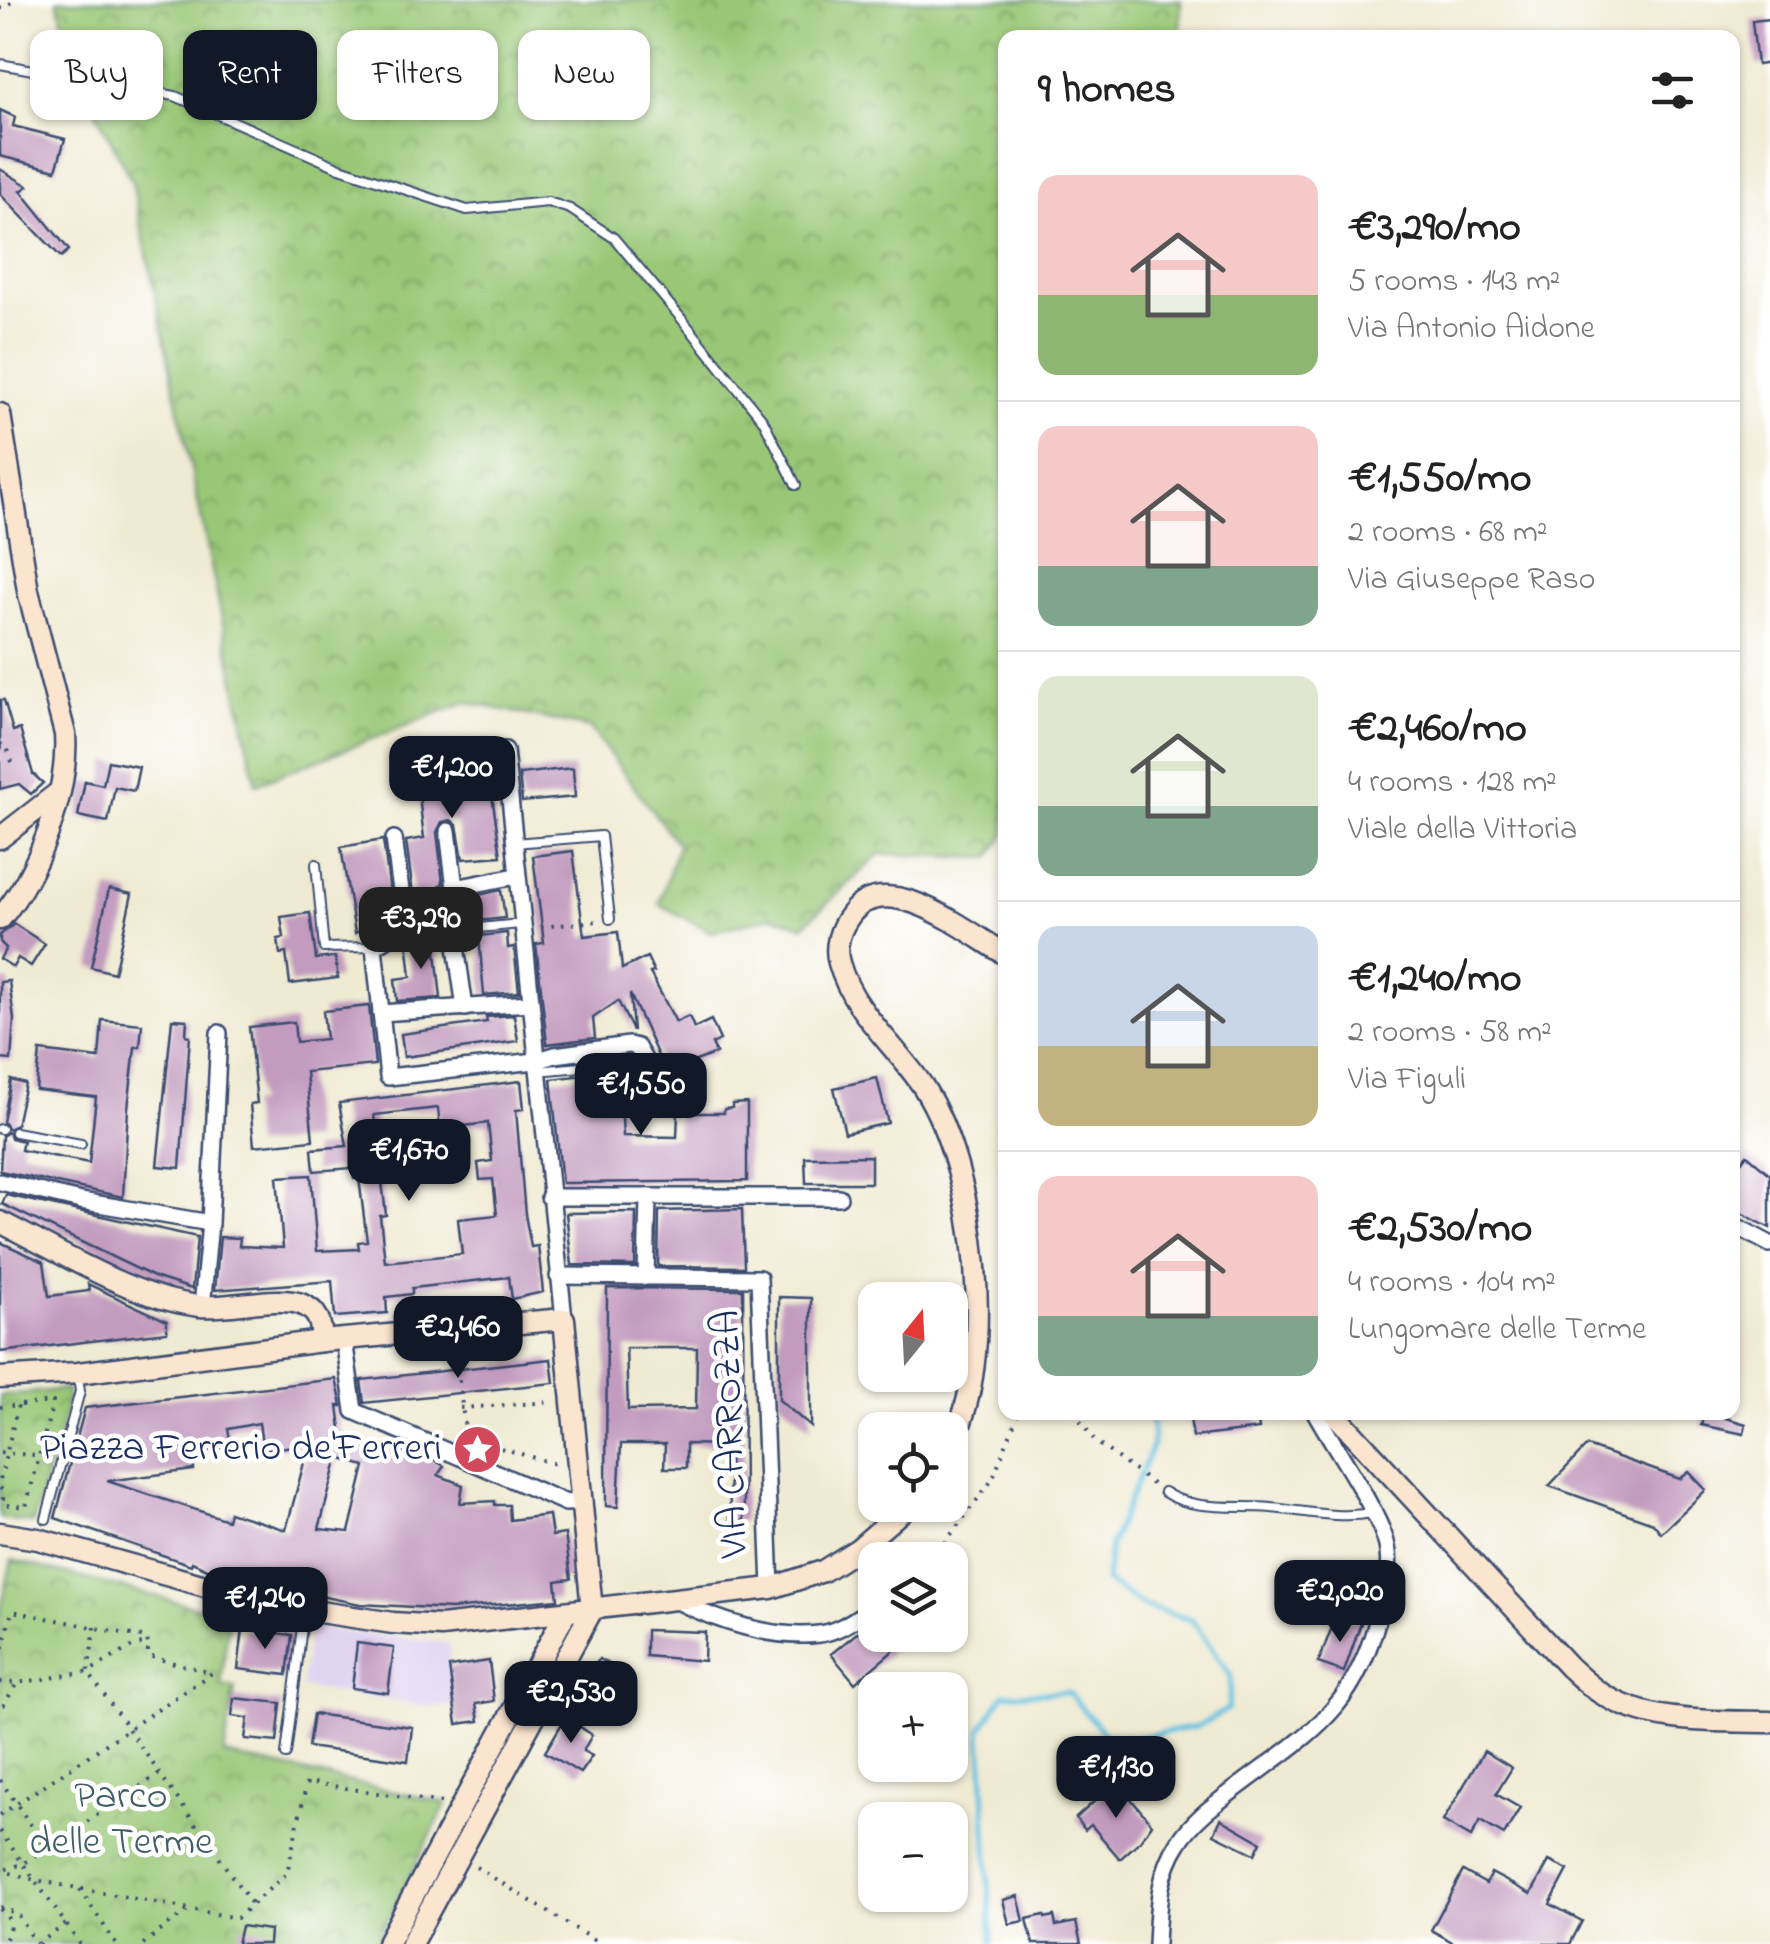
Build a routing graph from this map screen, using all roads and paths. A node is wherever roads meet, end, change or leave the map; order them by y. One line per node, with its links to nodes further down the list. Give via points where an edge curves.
1 (17, 0): 2 (path)
2 (0, 9)
3 (0, 64): 5 (lane, via 175,96 340,168 467,210 548,202 570,210 614,238 684,323 763,420)
4 (0, 414): 10 (street, via 28,591 65,734)
5 (796, 485)
6 (0, 748): 9 (path, via 8,747)
7 (505, 750): 8 (lane); 14 (street)
8 (426, 755)
9 (14, 765)
10 (60, 791): 12 (street); 19 (street, via 18,898)
11 (448, 831): 17 (street)
12 (0, 838)
13 (394, 840): 23 (street)
14 (514, 843): 16 (street); 20 (lane, via 600,836)
15 (316, 864): 25 (lane, via 324,948)
16 (516, 876): 17 (street); 21 (street)
17 (455, 896): 18 (street); 21 (lane, via 458,930)
18 (435, 902): 23 (street); 24 (path, via 441,944)
19 (0, 919)
20 (610, 919): 22 (path)
21 (521, 924): 27 (street)
22 (550, 926)
23 (406, 927): 25 (street)
24 (456, 946): 28 (street)
25 (374, 947): 29 (street)
26 (998, 950): 56 (street, via 900,896 855,908 840,930 838,960 853,998 924,1088 966,1193 976,1293 975,1370)
27 (530, 1003): 28 (street); 32 (street)
28 (464, 1008): 29 (street)
29 (381, 1013): 32 (street, via 388,1077)
30 (218, 1034): 41 (street)
31 (626, 1063): 32 (lane)
32 (536, 1066): 33 (street, via 555,1055 629,1045 637,1047); 37 (street)
33 (663, 1093)
34 (15, 1132): 35 (lane)
35 (82, 1144)
36 (0, 1182): 41 (street)
37 (550, 1197): 38 (street); 44 (street)
38 (648, 1197): 39 (street); 45 (street)
39 (838, 1197)
40 (0, 1222): 46 (street, via 119,1280)
41 (210, 1223): 46 (street)
42 (1740, 1228): 43 (street)
43 (1770, 1244)
44 (558, 1276): 45 (street); 47 (street)
45 (646, 1277): 75 (street, VIA CARROZZA, via 759,1278)
46 (202, 1307): 49 (street, via 298,1302 315,1312)
47 (564, 1319): 48 (street); 52 (street)
48 (453, 1330): 49 (street); 55 (path)
49 (333, 1340): 50 (street); 68 (street, via 354,1410 566,1502)
50 (78, 1373): 51 (street); 63 (lane, via 80,1391)
51 (0, 1378)
52 (573, 1401): 55 (path); 64 (street)
53 (18, 1405): 54 (path); 61 (path); 62 (path, via 52,1402)
54 (0, 1407)
55 (460, 1408): 64 (path, via 466,1438 562,1466)
56 (966, 1412)
57 (1015, 1420): 74 (path, via 992,1480)
58 (1080, 1420): 67 (path, via 1096,1442)
59 (1319, 1420): 70 (street)
60 (1340, 1420): 88 (street, via 1598,1692 1632,1710 1669,1717)
61 (3, 1453): 62 (path); 65 (path)
62 (39, 1455): 63 (path); 69 (path, via 26,1508)
63 (62, 1458): 71 (lane)
64 (580, 1465): 68 (street)
65 (0, 1480)
66 (0, 1488): 69 (path)
67 (1164, 1492): 70 (lane, via 1215,1506 1344,1518)
68 (584, 1501): 78 (street)
69 (2, 1504)
70 (1372, 1514): 115 (street, via 1387,1545 1389,1573 1358,1676 1319,1726 1202,1814 1180,1840 1160,1887)
71 (46, 1518)
72 (889, 1522): 75 (street, via 823,1571)
73 (0, 1533): 77 (street)
74 (946, 1542)
75 (771, 1588): 76 (street)
76 (675, 1600): 78 (street); 80 (street, via 713,1619 773,1632 820,1634)
77 (304, 1610): 79 (street, via 441,1626); 90 (lane)
78 (592, 1610): 79 (street); 98 (street)
79 (565, 1614): 112 (street)
80 (858, 1617)
81 (94, 1627): 82 (path, via 147,1638); 83 (path, via 12,1612); 84 (path)
82 (148, 1645): 84 (path, via 136,1644); 89 (path, via 148,1656 212,1673)
83 (0, 1658)
84 (88, 1672): 86 (path); 89 (path)
85 (0, 1682): 86 (path)
86 (17, 1683): 87 (path)
87 (0, 1711)
88 (1770, 1722)
89 (129, 1729): 91 (path); 94 (path)
90 (286, 1754)
91 (158, 1774): 97 (path); 103 (path)
92 (0, 1780): 94 (path)
93 (442, 1803): 103 (path, via 307,1782 287,1873)
94 (16, 1804): 95 (path); 97 (path)
95 (0, 1815)
96 (0, 1831): 99 (path)
97 (46, 1848): 99 (path)
98 (460, 1856): 113 (street); 114 (path)
99 (23, 1864): 100 (path); 101 (path)
100 (2, 1870): 101 (path)
101 (35, 1880): 102 (path); 106 (path)
102 (80, 1888): 105 (path); 110 (path)
103 (251, 1903): 105 (path, via 237,1918)
104 (0, 1908): 107 (path, via 11,1927); 108 (path, via 18,1914)
105 (190, 1910): 111 (path)
106 (66, 1924): 108 (path); 109 (path)
107 (3, 1944)
108 (37, 1944)
109 (80, 1944)
110 (116, 1944)
111 (143, 1944)
112 (387, 1944)
113 (411, 1944)
114 (600, 1944)
115 (1156, 1944)

